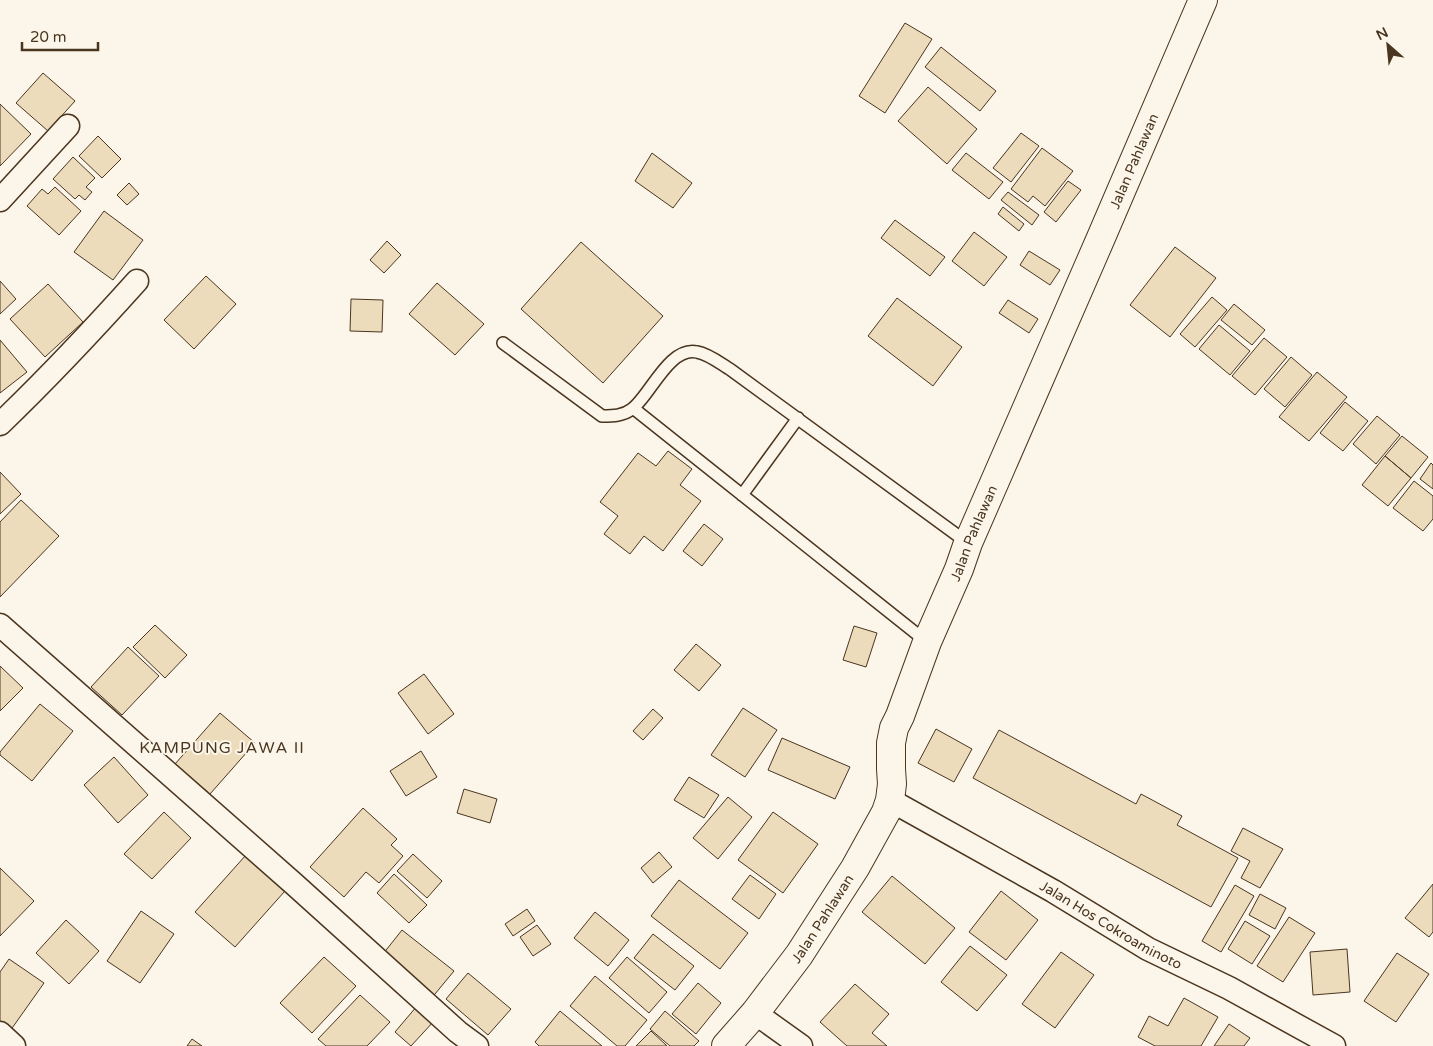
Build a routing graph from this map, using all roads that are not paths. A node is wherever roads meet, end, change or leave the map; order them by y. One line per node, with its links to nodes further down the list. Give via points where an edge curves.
1 (1204, 0): 10 (street, Jalan Pahlawan)
2 (68, 126): 3 (street)
3 (0, 200)
4 (137, 281): 8 (street)
5 (503, 343): 6 (lane, via 602,416 625,413)
6 (634, 408): 7 (lane, via 669,363 695,351 731,370); 9 (lane)
7 (798, 418): 9 (lane); 10 (lane)
8 (0, 424)
9 (742, 495): 12 (lane)
10 (968, 543): 12 (street, Jalan Pahlawan)
11 (0, 625): 17 (street)
12 (927, 642): 13 (street, Jalan Pahlawan, via 894,728)
13 (890, 800): 14 (street, Jalan Pahlawan, via 882,822 842,889 799,955); 20 (street, Jalan Hos Cokroaminoto, via 1053,891 1148,949 1229,988)
14 (755, 1013): 18 (street, Jalan Pahlawan); 19 (street)
15 (0, 1033): 16 (street)
16 (14, 1046)
17 (477, 1046)
18 (726, 1046)
19 (801, 1046)
20 (1334, 1046)

